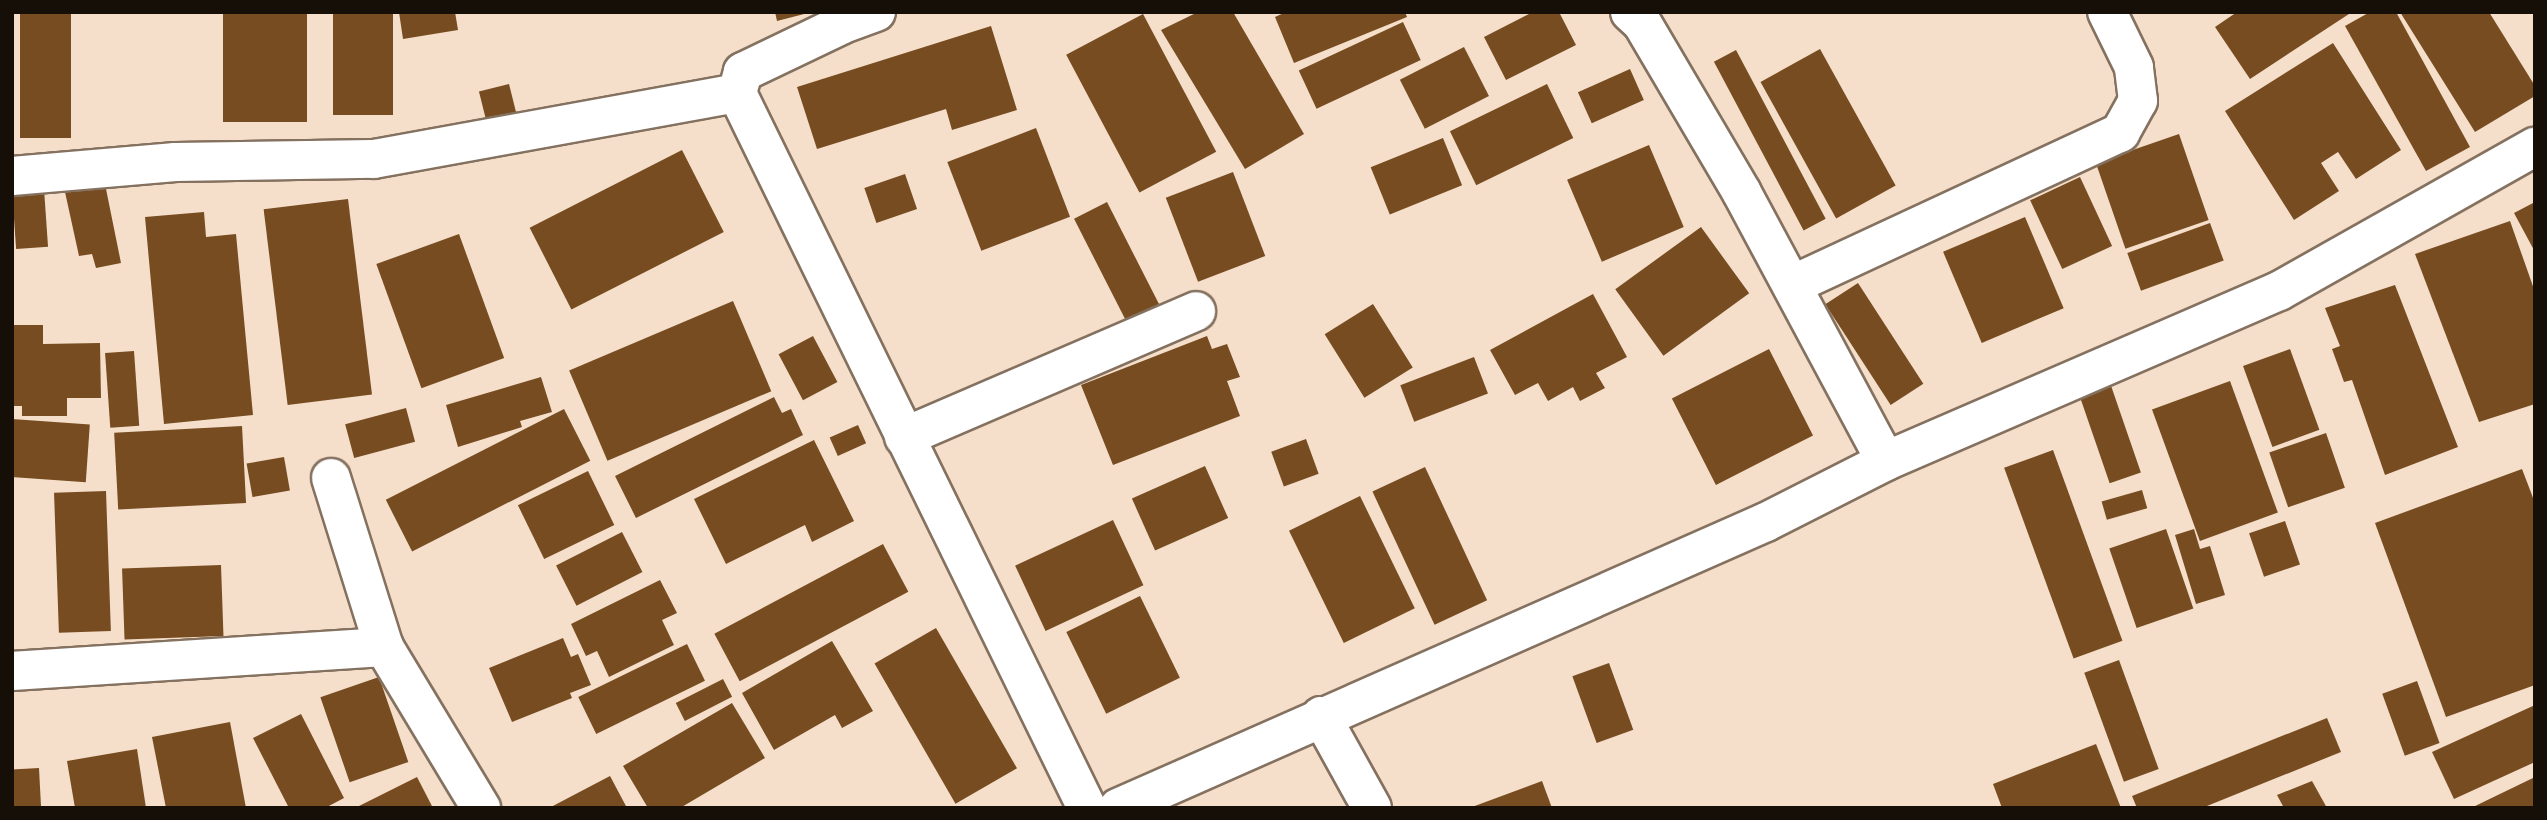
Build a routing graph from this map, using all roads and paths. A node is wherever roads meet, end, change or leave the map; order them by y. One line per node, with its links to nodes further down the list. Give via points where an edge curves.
1 (876, 12): 4 (street, via 743,72)
2 (1630, 12): 7 (street, via 1642,23)
3 (2107, 12): 7 (street, via 2134,67 2138,101 2120,133)
4 (737, 93): 6 (street, via 374,159 175,162); 9 (street)
5 (2535, 147): 10 (street, via 2279,290)
6 (12, 176)
7 (1792, 285): 10 (street)
8 (1196, 312): 9 (street)
9 (904, 437): 17 (street)
10 (1886, 461): 14 (street, via 1766,522)
11 (331, 478): 12 (street)
12 (384, 646): 13 (street); 16 (street)
13 (12, 671)
14 (1321, 716): 15 (street); 19 (street)
15 (1180, 795): 18 (street)
16 (481, 808)
17 (1087, 808)
18 (1118, 808)
19 (1372, 808)

